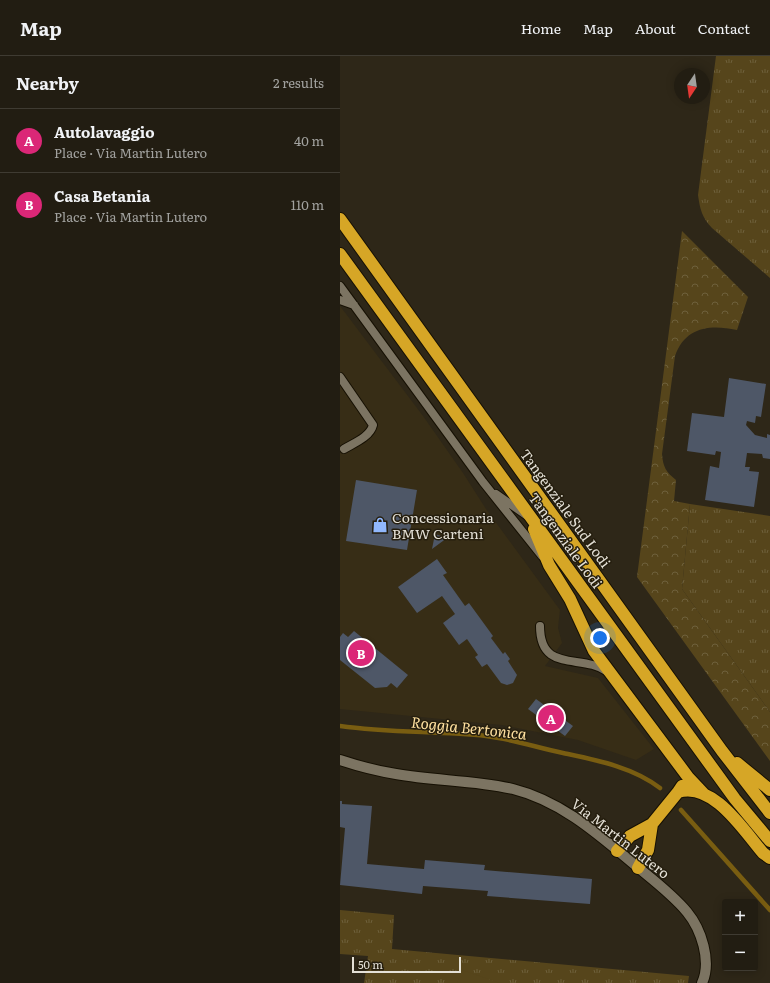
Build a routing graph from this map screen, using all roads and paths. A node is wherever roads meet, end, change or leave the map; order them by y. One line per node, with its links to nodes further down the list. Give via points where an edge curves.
1 (340, 219): 15 (highway, Tangenziale Sud Lodi)
2 (340, 254): 9 (highway, Tangenziale Lodi)
3 (340, 286): 5 (lane)
4 (340, 300): 5 (lane)
5 (354, 305): 8 (lane)
6 (340, 377): 7 (lane, via 373,425 371,431)
7 (344, 448)
8 (489, 490): 9 (lane); 10 (lane)
9 (531, 518): 10 (highway); 23 (highway, Tangenziale Lodi, via 735,799)
10 (549, 566): 12 (highway, via 570,598)
11 (540, 626): 13 (lane, via 541,643 551,654 558,659)
12 (591, 646): 13 (lane, via 591,656); 14 (highway)
13 (582, 664): 14 (lane, via 596,666)
14 (612, 675): 17 (highway)
15 (722, 751): 18 (highway); 21 (highway, Tangenziale Sud Lodi)
16 (340, 760): 24 (street, Via Martin Lutero, via 396,774 513,789 564,810)
17 (678, 765): 19 (highway, via 683,780); 20 (highway)
18 (770, 790)
19 (678, 792): 20 (highway, via 685,790); 22 (highway)
20 (704, 794): 25 (highway, via 727,811)
21 (770, 813)
22 (652, 824): 24 (highway, via 630,836); 26 (highway, via 648,850)
23 (770, 841)
24 (617, 850): 26 (street, Via Martin Lutero)
25 (770, 858)
26 (638, 868): 27 (street, Via Martin Lutero, via 676,900 695,925 705,961)
27 (702, 983)

